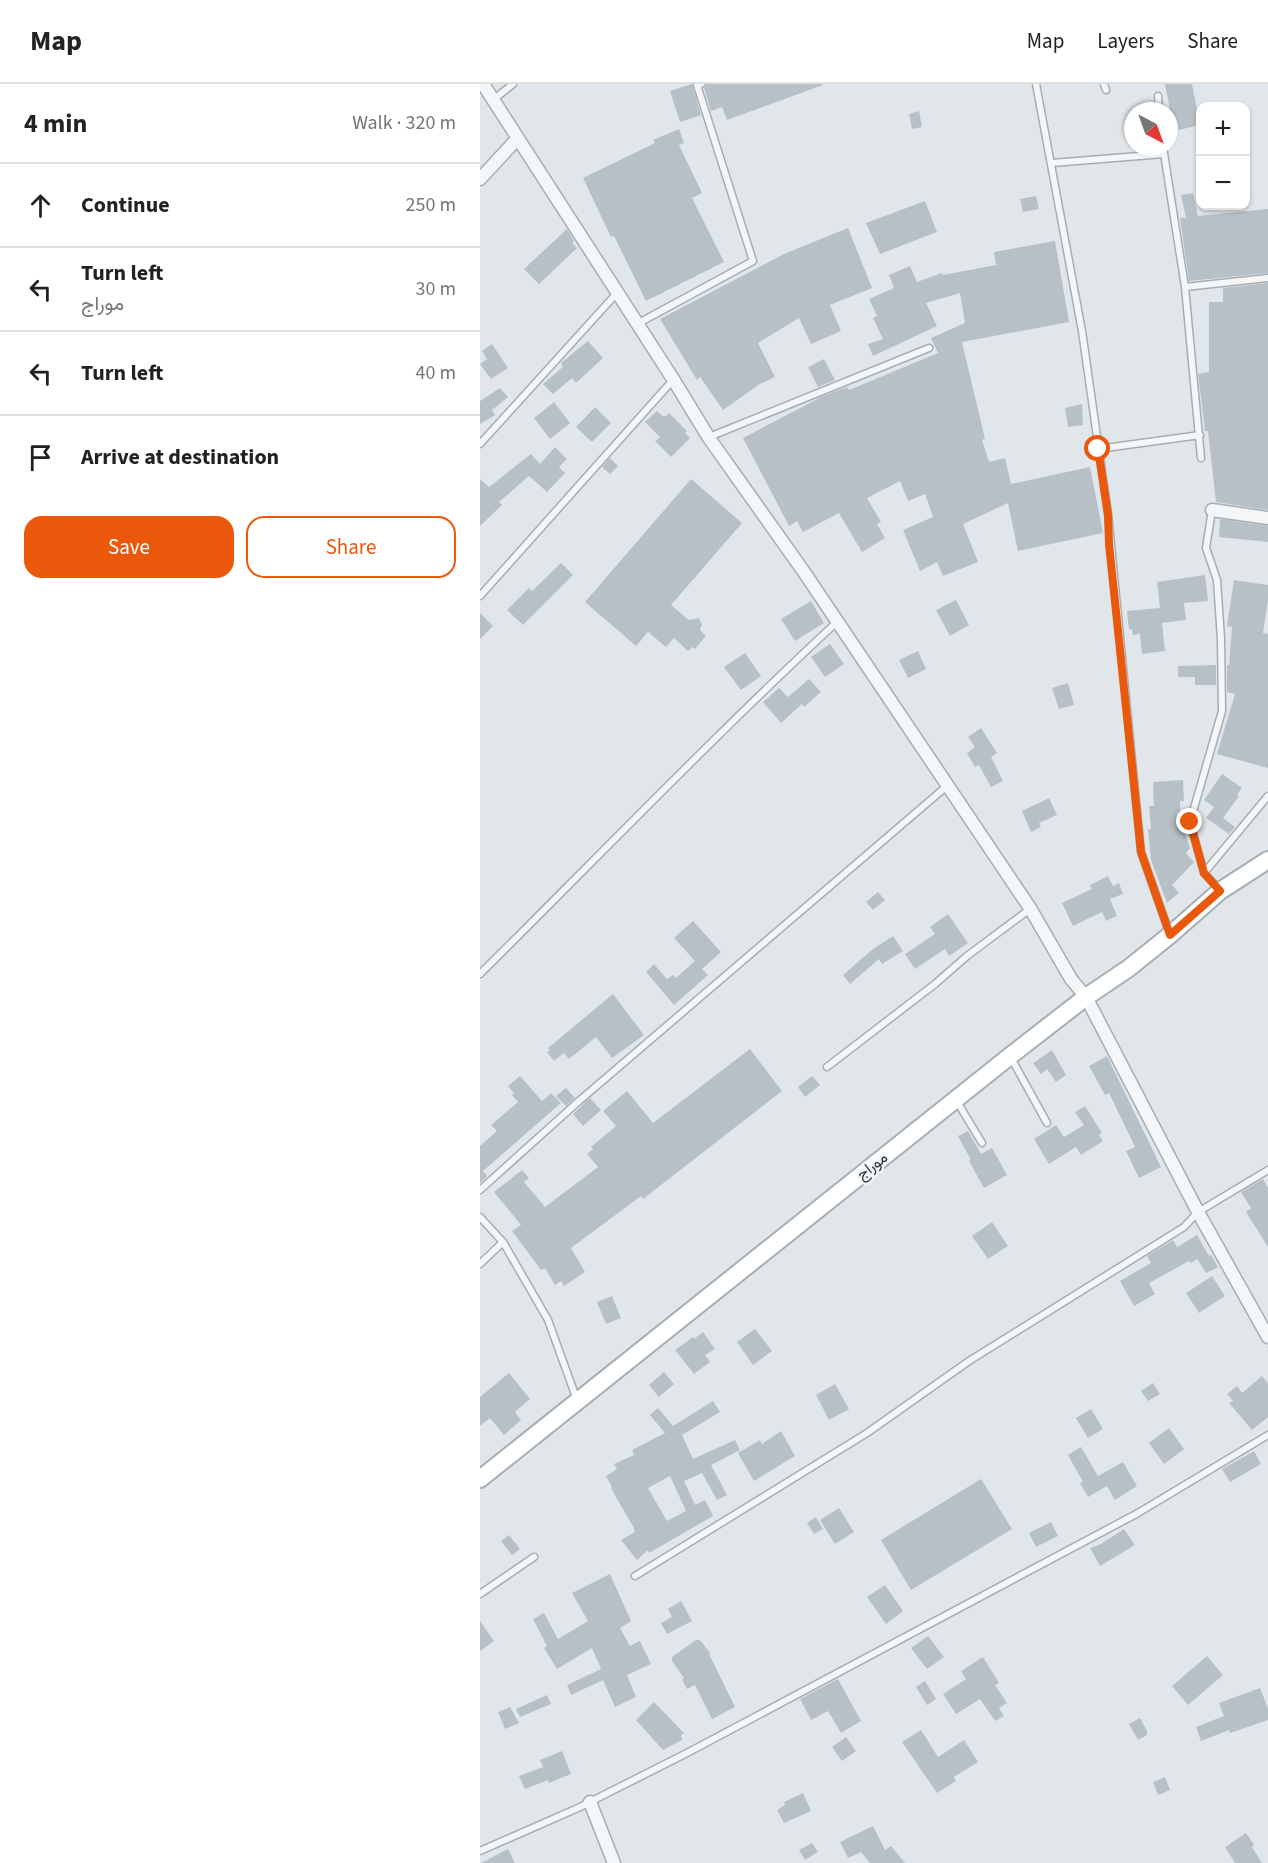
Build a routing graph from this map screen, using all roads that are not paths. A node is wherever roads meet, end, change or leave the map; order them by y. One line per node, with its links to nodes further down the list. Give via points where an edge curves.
1 (483, 84): 6 (street)
2 (513, 84): 6 (lane)
3 (701, 84): 16 (lane, via 698,85 753,261)
4 (1036, 84): 11 (lane)
5 (1158, 96): 7 (lane)
6 (493, 101): 8 (street)
7 (1158, 102)
8 (517, 139): 12 (street); 15 (street)
9 (1124, 155): 11 (lane)
10 (1165, 156): 14 (lane)
11 (1052, 163): 22 (lane)
12 (480, 179)
13 (1268, 278): 14 (lane)
14 (1185, 287): 19 (lane)
15 (618, 293): 16 (street); 21 (lane)
16 (637, 324): 18 (street)
17 (928, 348): 20 (lane)
18 (674, 379): 20 (street); 26 (lane)
19 (1200, 435): 22 (lane); 23 (lane)
20 (709, 438): 27 (street)
21 (480, 444)
22 (1098, 449): 34 (lane, via 1108,514 1141,852)
23 (1202, 458)
24 (1212, 510): 25 (street); 31 (lane, via 1206,548 1217,580 1222,711 1190,822)
25 (1268, 518)
26 (480, 596)
27 (837, 621): 28 (street); 35 (lane)
28 (947, 786): 33 (street); 43 (lane)
29 (1268, 796): 31 (lane)
30 (1268, 860): 32 (main road, موراج)
31 (1204, 873): 32 (lane)
32 (1220, 891): 34 (main road, موراج)
33 (1030, 908): 36 (street, via 1071,979); 38 (lane)
34 (1170, 935): 36 (main road, موراج)
35 (480, 974)
36 (1086, 997): 37 (main road, موراج); 44 (street)
37 (1010, 1056): 39 (main road, موراج); 40 (lane)
38 (827, 1067)
39 (956, 1100): 41 (lane); 49 (main road, موراج)
40 (1047, 1123)
41 (982, 1143)
42 (1268, 1170): 44 (lane)
43 (480, 1190)
44 (1198, 1212): 48 (street); 53 (lane, via 1184,1227 969,1362 867,1434)
45 (480, 1217): 46 (lane)
46 (503, 1242): 47 (lane); 49 (lane, via 548,1320)
47 (480, 1264)
48 (1268, 1337)
49 (577, 1400): 51 (main road, موراج)
50 (1268, 1435): 55 (lane, via 1127,1518)
51 (480, 1479)
52 (534, 1557): 54 (lane)
53 (635, 1576)
54 (480, 1594)
55 (590, 1802): 56 (lane); 57 (street)
56 (480, 1851)
57 (615, 1863)

